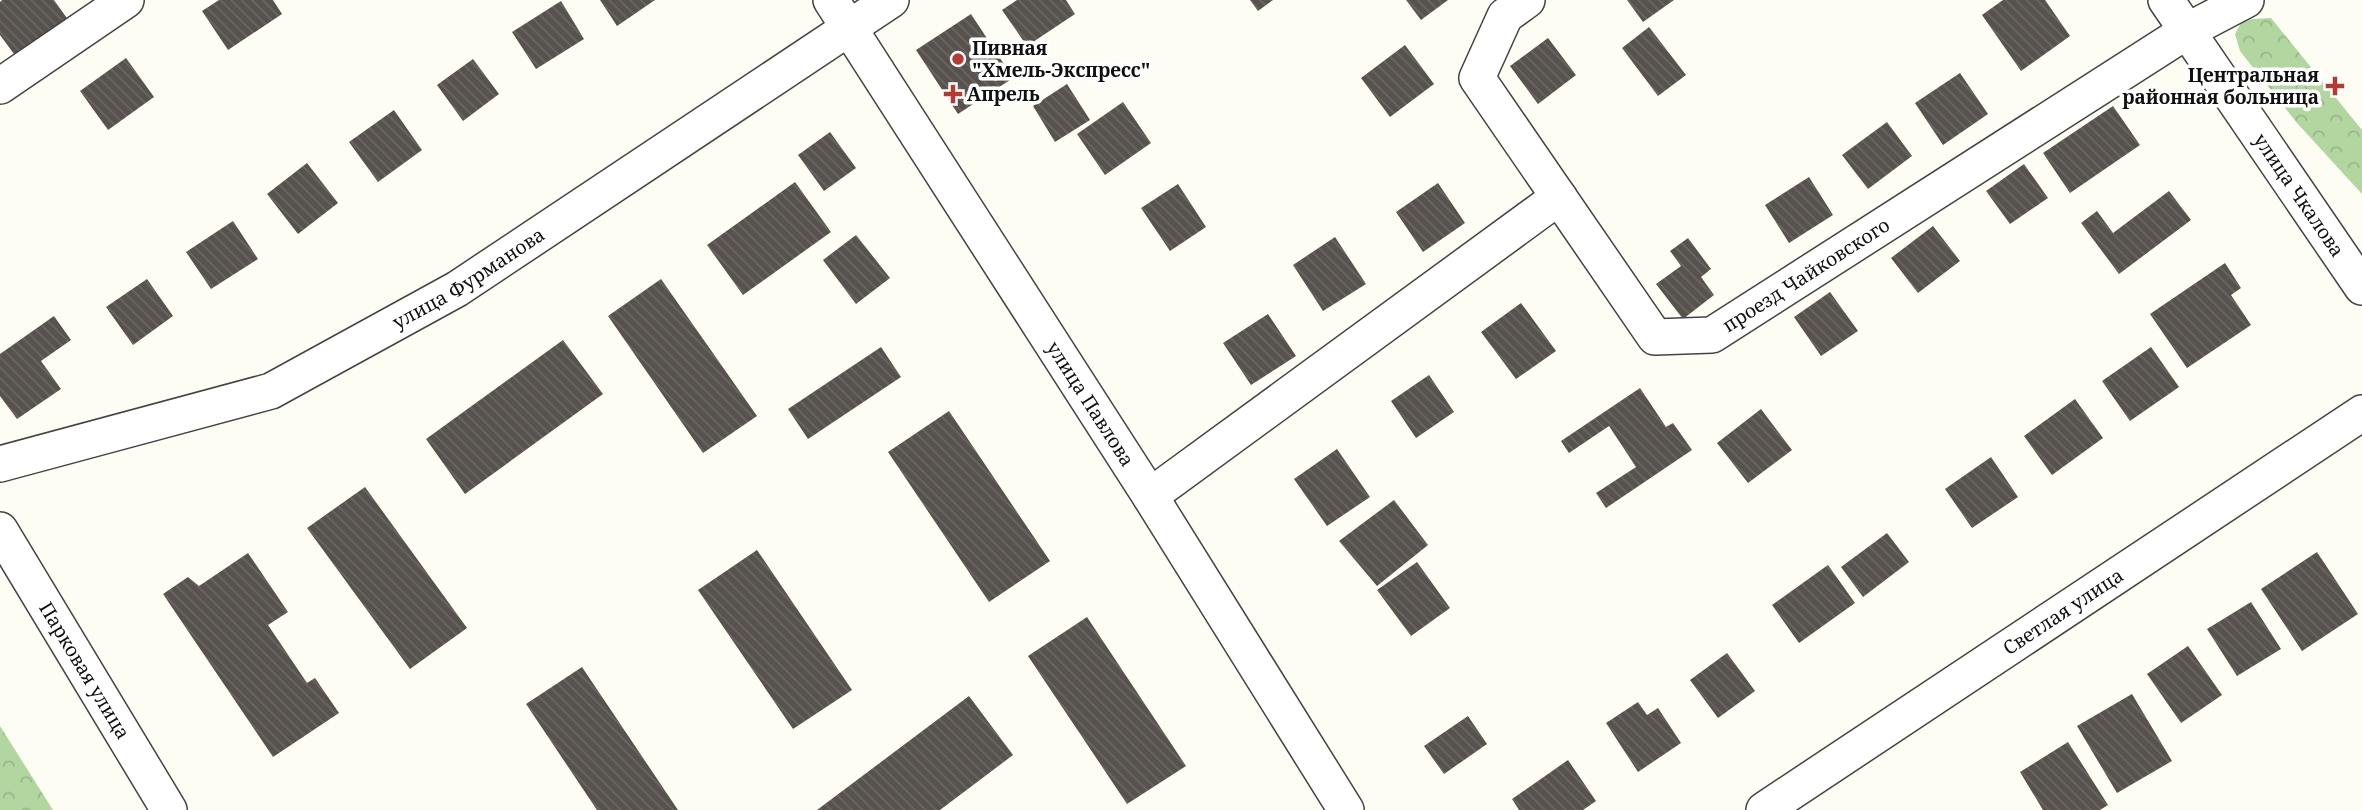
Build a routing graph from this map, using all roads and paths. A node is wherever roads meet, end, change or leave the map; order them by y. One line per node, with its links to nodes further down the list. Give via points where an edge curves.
1 (126, 0): 9 (street)
2 (831, 0): 7 (street, улица Павлова)
3 (891, 0): 7 (street, улица Фурманова)
4 (1527, 0): 10 (street, проезд Чайковского, via 1505,16 1477,78)
5 (2166, 0): 8 (street, улица Чкалова)
6 (2246, 0): 8 (street)
7 (849, 29): 13 (street, улица Фурманова, via 457,289 271,391); 14 (street, улица Павлова)
8 (2187, 31): 10 (street, проезд Чайковского, via 1712,335 1655,337); 11 (street, улица Чкалова)
9 (0, 86)
10 (1559, 197): 14 (street)
11 (2362, 287)
12 (2362, 413): 18 (street, Светлая улица)
13 (0, 464)
14 (1150, 496): 17 (street, улица Павлова)
15 (0, 530): 16 (street, Парковая улица)
16 (169, 810)
17 (1346, 810)
18 (1764, 810)

